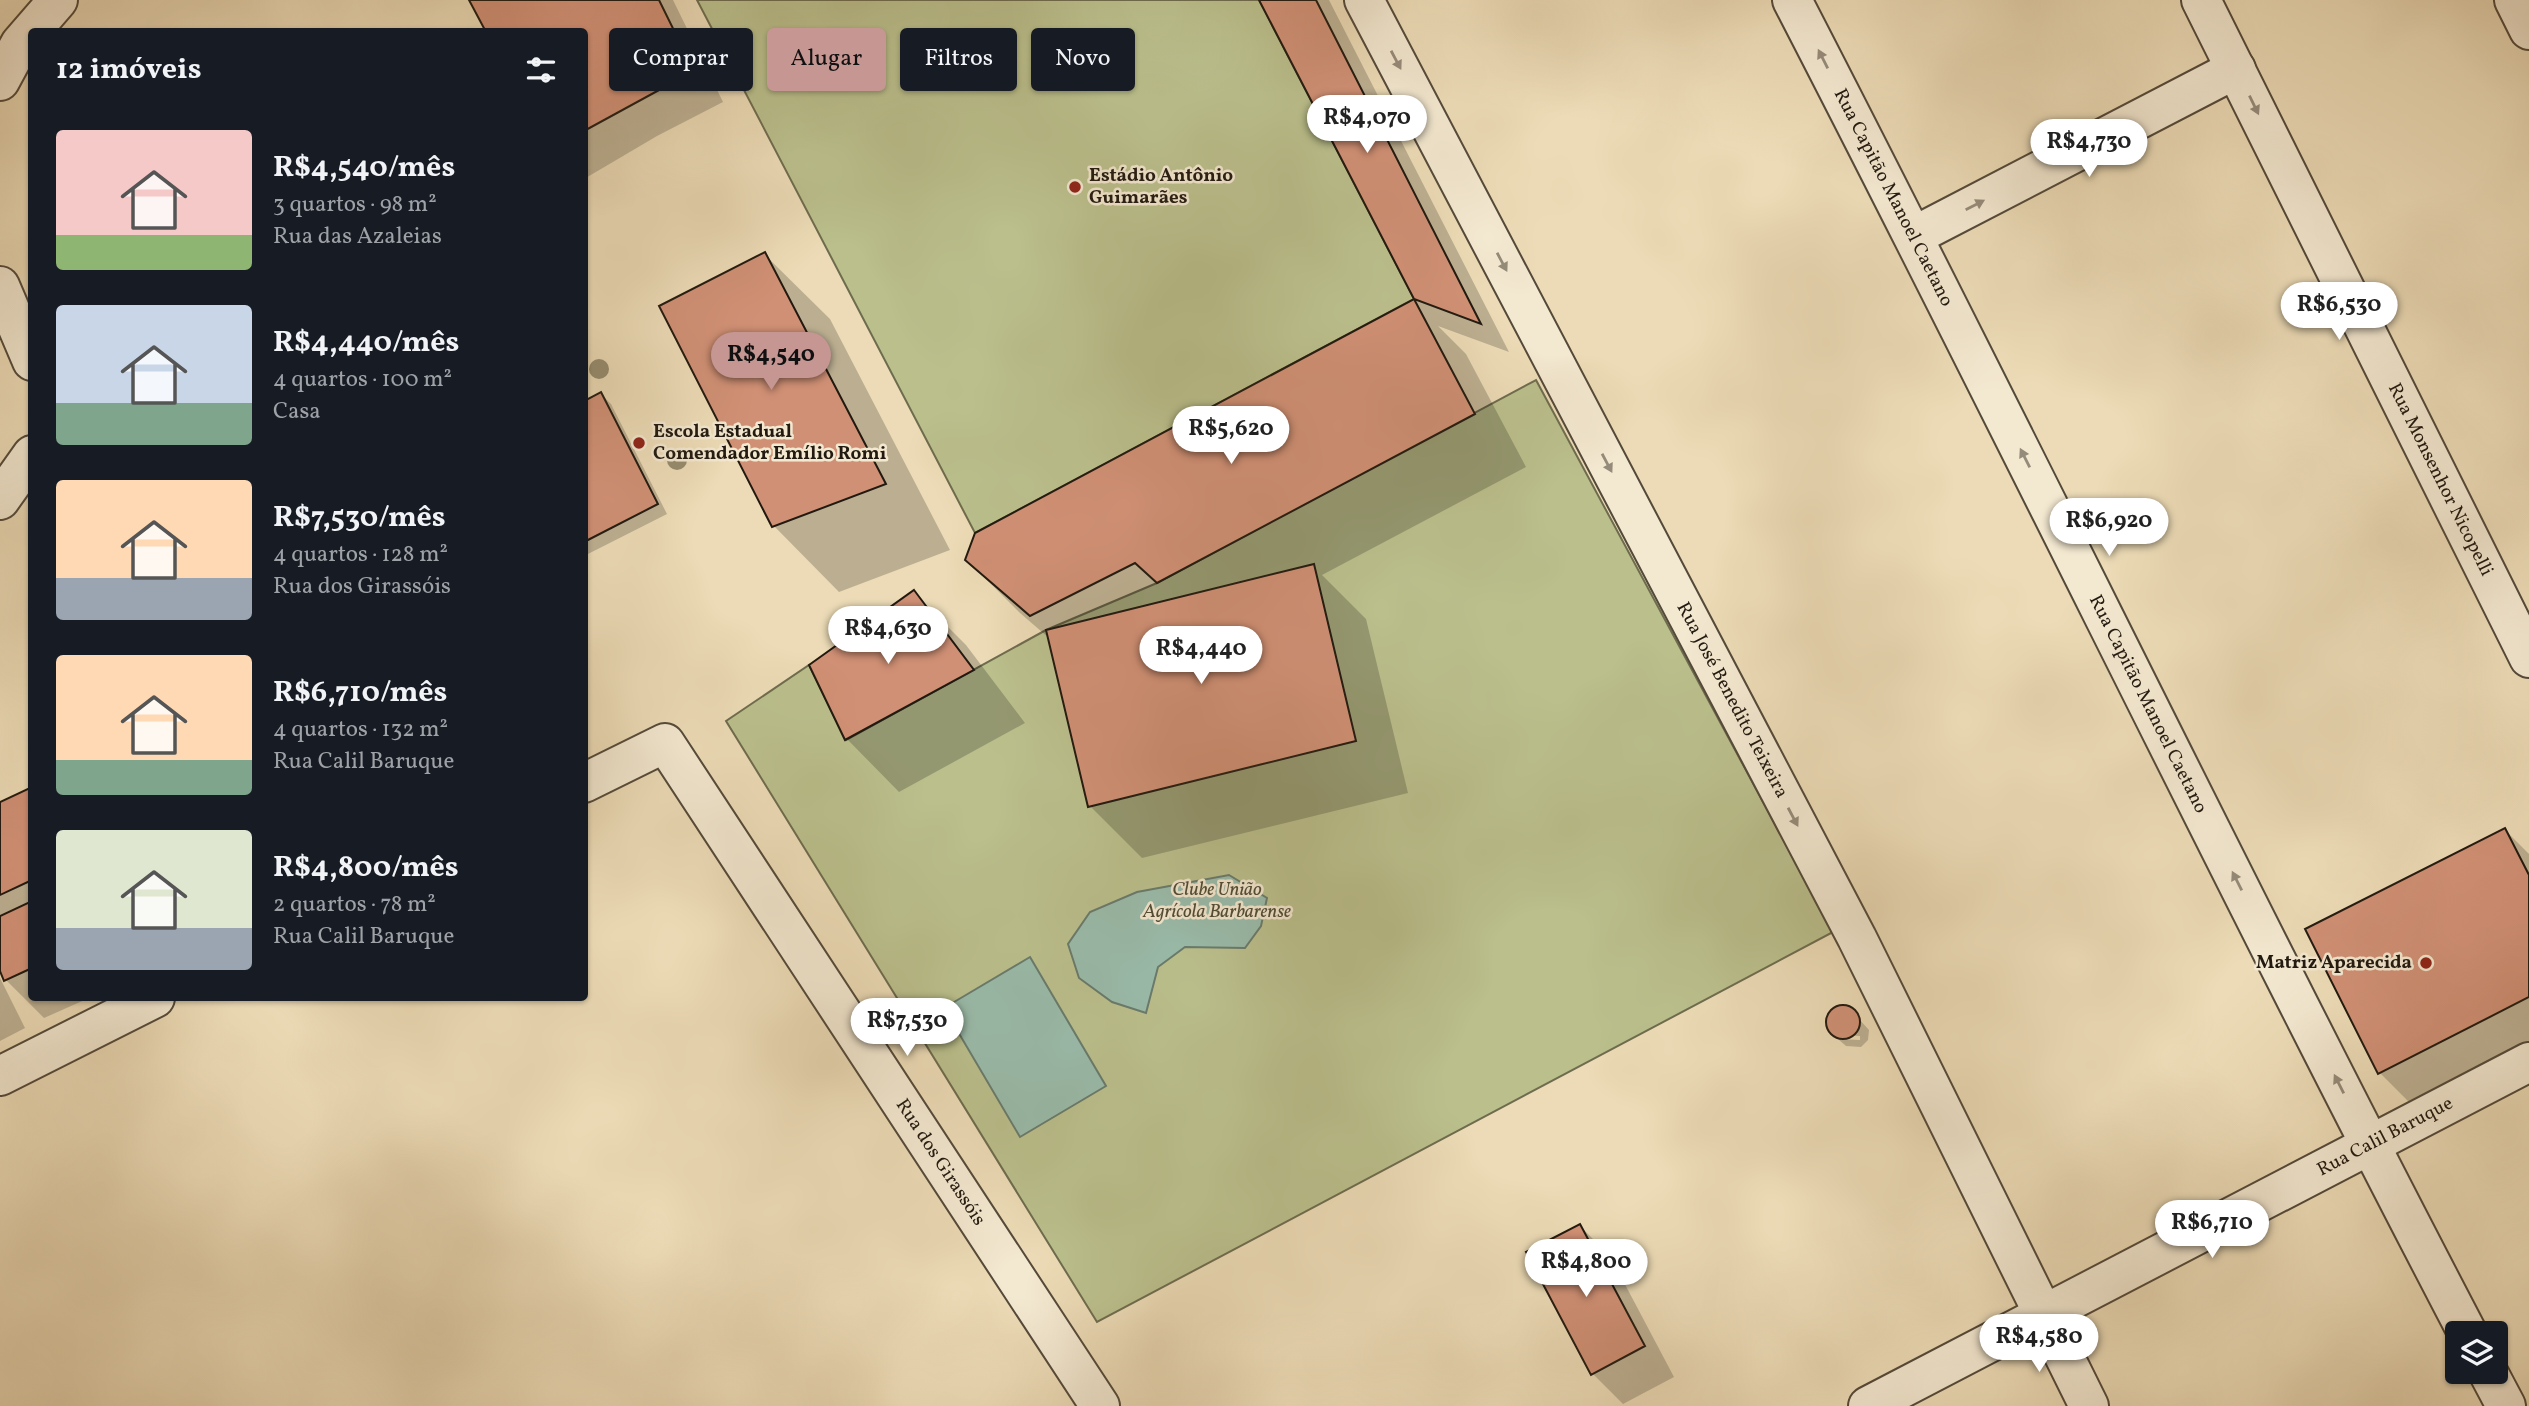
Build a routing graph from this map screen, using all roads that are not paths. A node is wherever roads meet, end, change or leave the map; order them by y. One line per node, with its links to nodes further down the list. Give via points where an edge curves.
1 (58, 0): 6 (street)
2 (1364, 0): 22 (street, Rua José Benedito Teixeira, one-way to 22, via 1857,938)
3 (1792, 0): 11 (street, Rua Capitão Manoel Caetano, one-way to 3)
4 (2201, 0): 9 (street, Rua Monsenhor Nicopelli)
5 (2514, 0): 7 (street)
6 (34, 28)
7 (2529, 30)
8 (28, 35): 10 (street)
9 (2236, 69): 11 (street, one-way to 9); 16 (street, Rua Monsenhor Nicopelli, one-way to 16)
10 (0, 81)
11 (1914, 236): 21 (street, Rua Capitão Manoel Caetano, one-way to 11)
12 (0, 286): 13 (street)
13 (28, 352)
14 (28, 461): 15 (street)
15 (0, 500)
16 (2529, 658)
17 (588, 781): 25 (street, Rua dos Girassóis, via 665,743)
18 (149, 1001): 20 (street)
19 (2529, 1062): 21 (street, Rua Calil Baruque)
20 (0, 1076)
21 (2369, 1145): 22 (street, Rua Calil Baruque); 23 (street, Rua Capitão Manoel Caetano)
22 (2043, 1315): 26 (street, Rua Calil Baruque); 27 (street, Rua José Benedito Teixeira)
23 (2461, 1321)
24 (2494, 1384): 28 (street)
25 (1100, 1406)
26 (1868, 1406)
27 (2089, 1406)
28 (2506, 1406)

